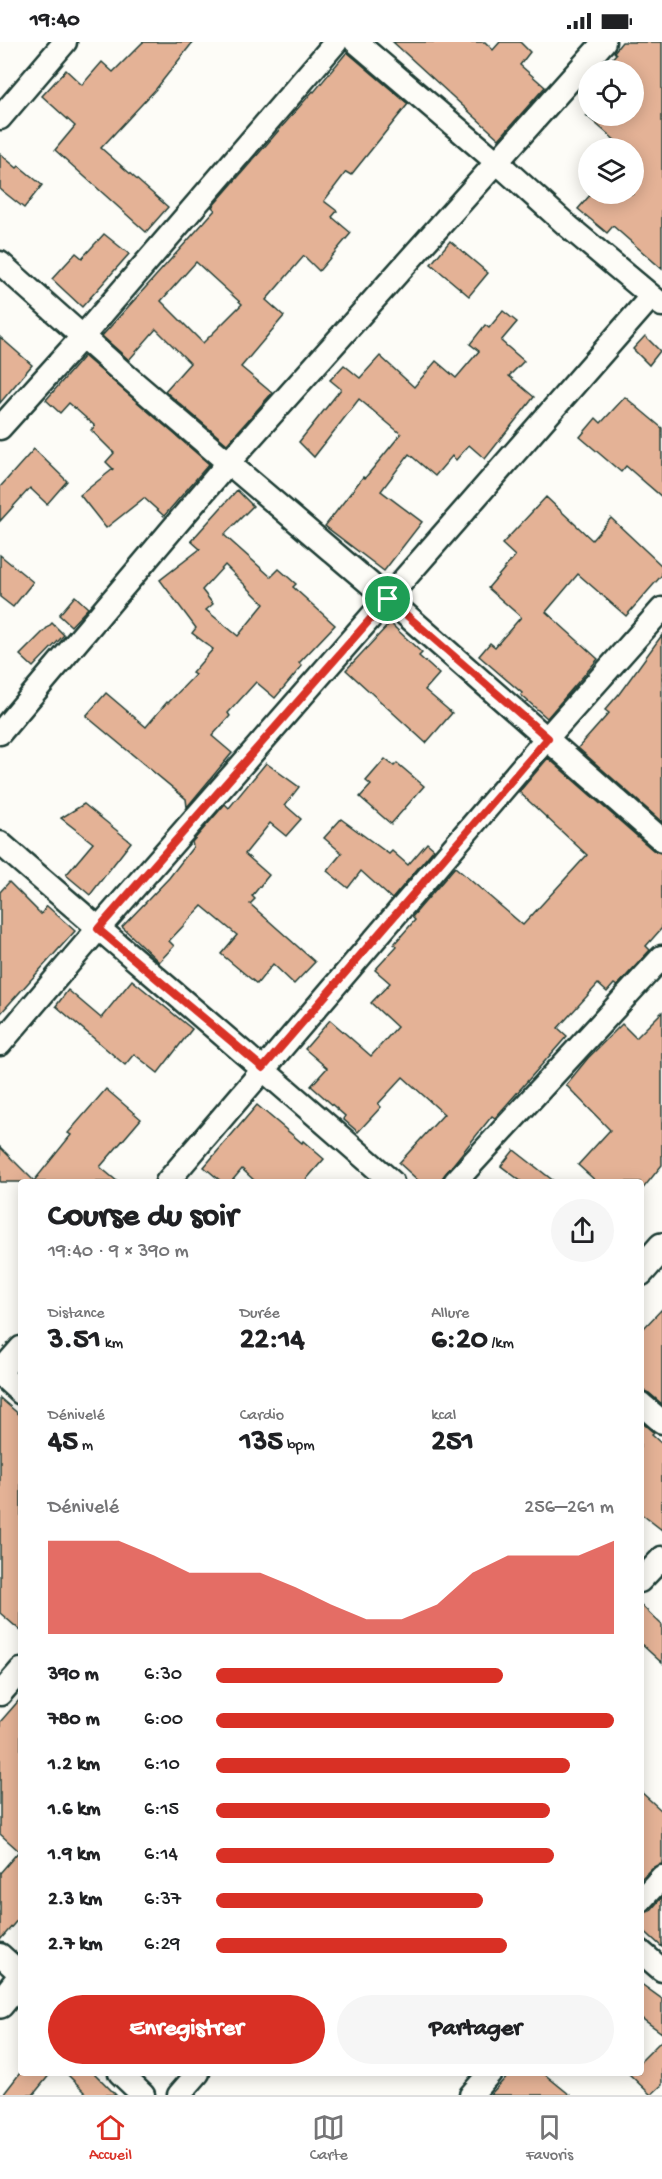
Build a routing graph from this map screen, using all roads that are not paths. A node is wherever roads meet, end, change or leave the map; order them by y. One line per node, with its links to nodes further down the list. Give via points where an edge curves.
1 (65, 42): 5 (street)
2 (336, 42): 9 (street)
3 (356, 42): 6 (street)
4 (604, 42): 6 (street)
5 (0, 118)
6 (498, 163): 8 (street); 11 (street)
7 (0, 263): 9 (street)
8 (657, 301): 12 (street)
9 (83, 336): 10 (street); 11 (street)
10 (0, 429)
11 (228, 463): 12 (street); 14 (street)
12 (388, 599): 15 (street); 18 (street)
13 (662, 609): 15 (street)
14 (0, 733)
15 (548, 738): 16 (street); 21 (street)
16 (662, 840)
17 (0, 843): 18 (street)
18 (98, 929): 20 (street); 21 (street)
19 (662, 957): 24 (street)
20 (0, 1044)
21 (263, 1068): 22 (street); 23 (street)
22 (169, 1179)
23 (389, 1179)
24 (458, 1179)
25 (662, 1247): 26 (street)
26 (644, 1267)
27 (18, 1352): 28 (street)
28 (0, 1373): 29 (street)
29 (18, 1390)
30 (644, 1406): 31 (street)
31 (662, 1422)
32 (662, 1558): 33 (street)
33 (644, 1577)
34 (18, 1673): 35 (street)
35 (0, 1694)
36 (662, 1877): 37 (street)
37 (644, 1897)
38 (644, 1954): 40 (street)
39 (0, 1955): 41 (street)
40 (662, 1970)
41 (18, 1973)
42 (18, 1980): 43 (street)
43 (0, 2004)
44 (123, 2076): 47 (street)
45 (195, 2076): 48 (street)
46 (487, 2076): 49 (street)
47 (143, 2095)
48 (179, 2095)
49 (471, 2095)

